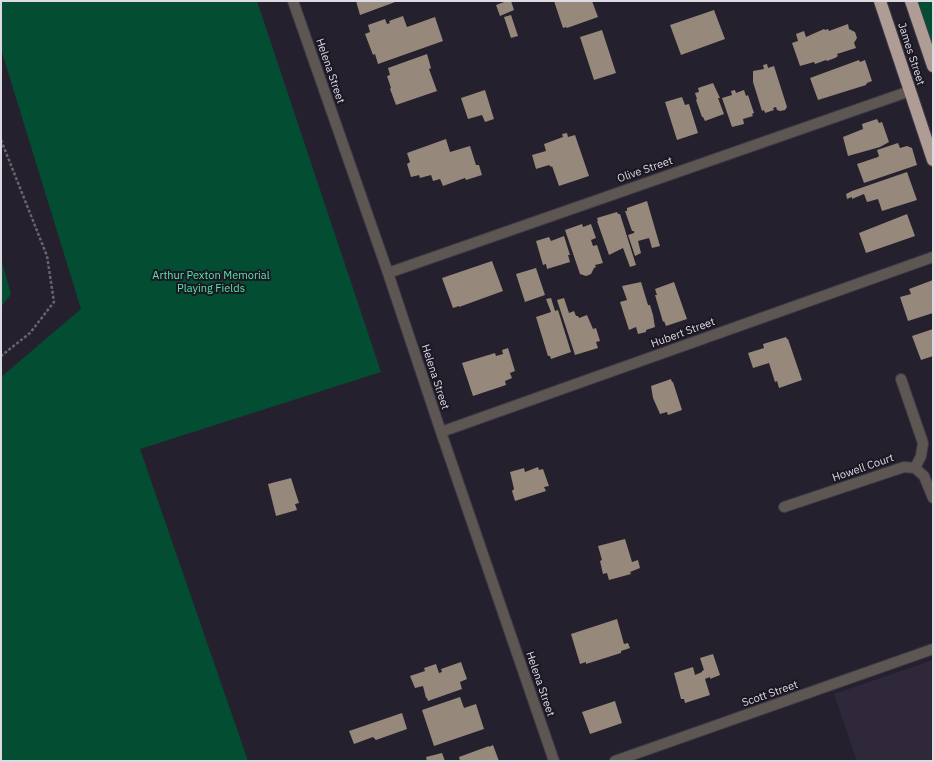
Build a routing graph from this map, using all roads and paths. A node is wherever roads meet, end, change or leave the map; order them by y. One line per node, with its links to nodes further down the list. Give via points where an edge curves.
1 (293, 1): 9 (street, Helena Street)
2 (880, 1): 5 (highway, James Street)
3 (911, 1): 4 (highway, James Street)
4 (933, 66)
5 (910, 91): 7 (highway, James Street); 9 (street, Olive Street)
6 (1, 140): 10 (path, via 47,256 54,302 30,333)
7 (933, 160)
8 (933, 257): 12 (street, Hubert Street)
9 (388, 273): 12 (street, Helena Street)
10 (1, 356)
11 (901, 379): 13 (street, via 923,443 922,456)
12 (441, 432): 17 (street, Helena Street)
13 (915, 468): 14 (street, via 924,476); 15 (street, Howell Court, via 904,467)
14 (933, 498)
15 (784, 507)
16 (933, 649): 18 (street, Scott Street)
17 (554, 761)
18 (616, 761)

